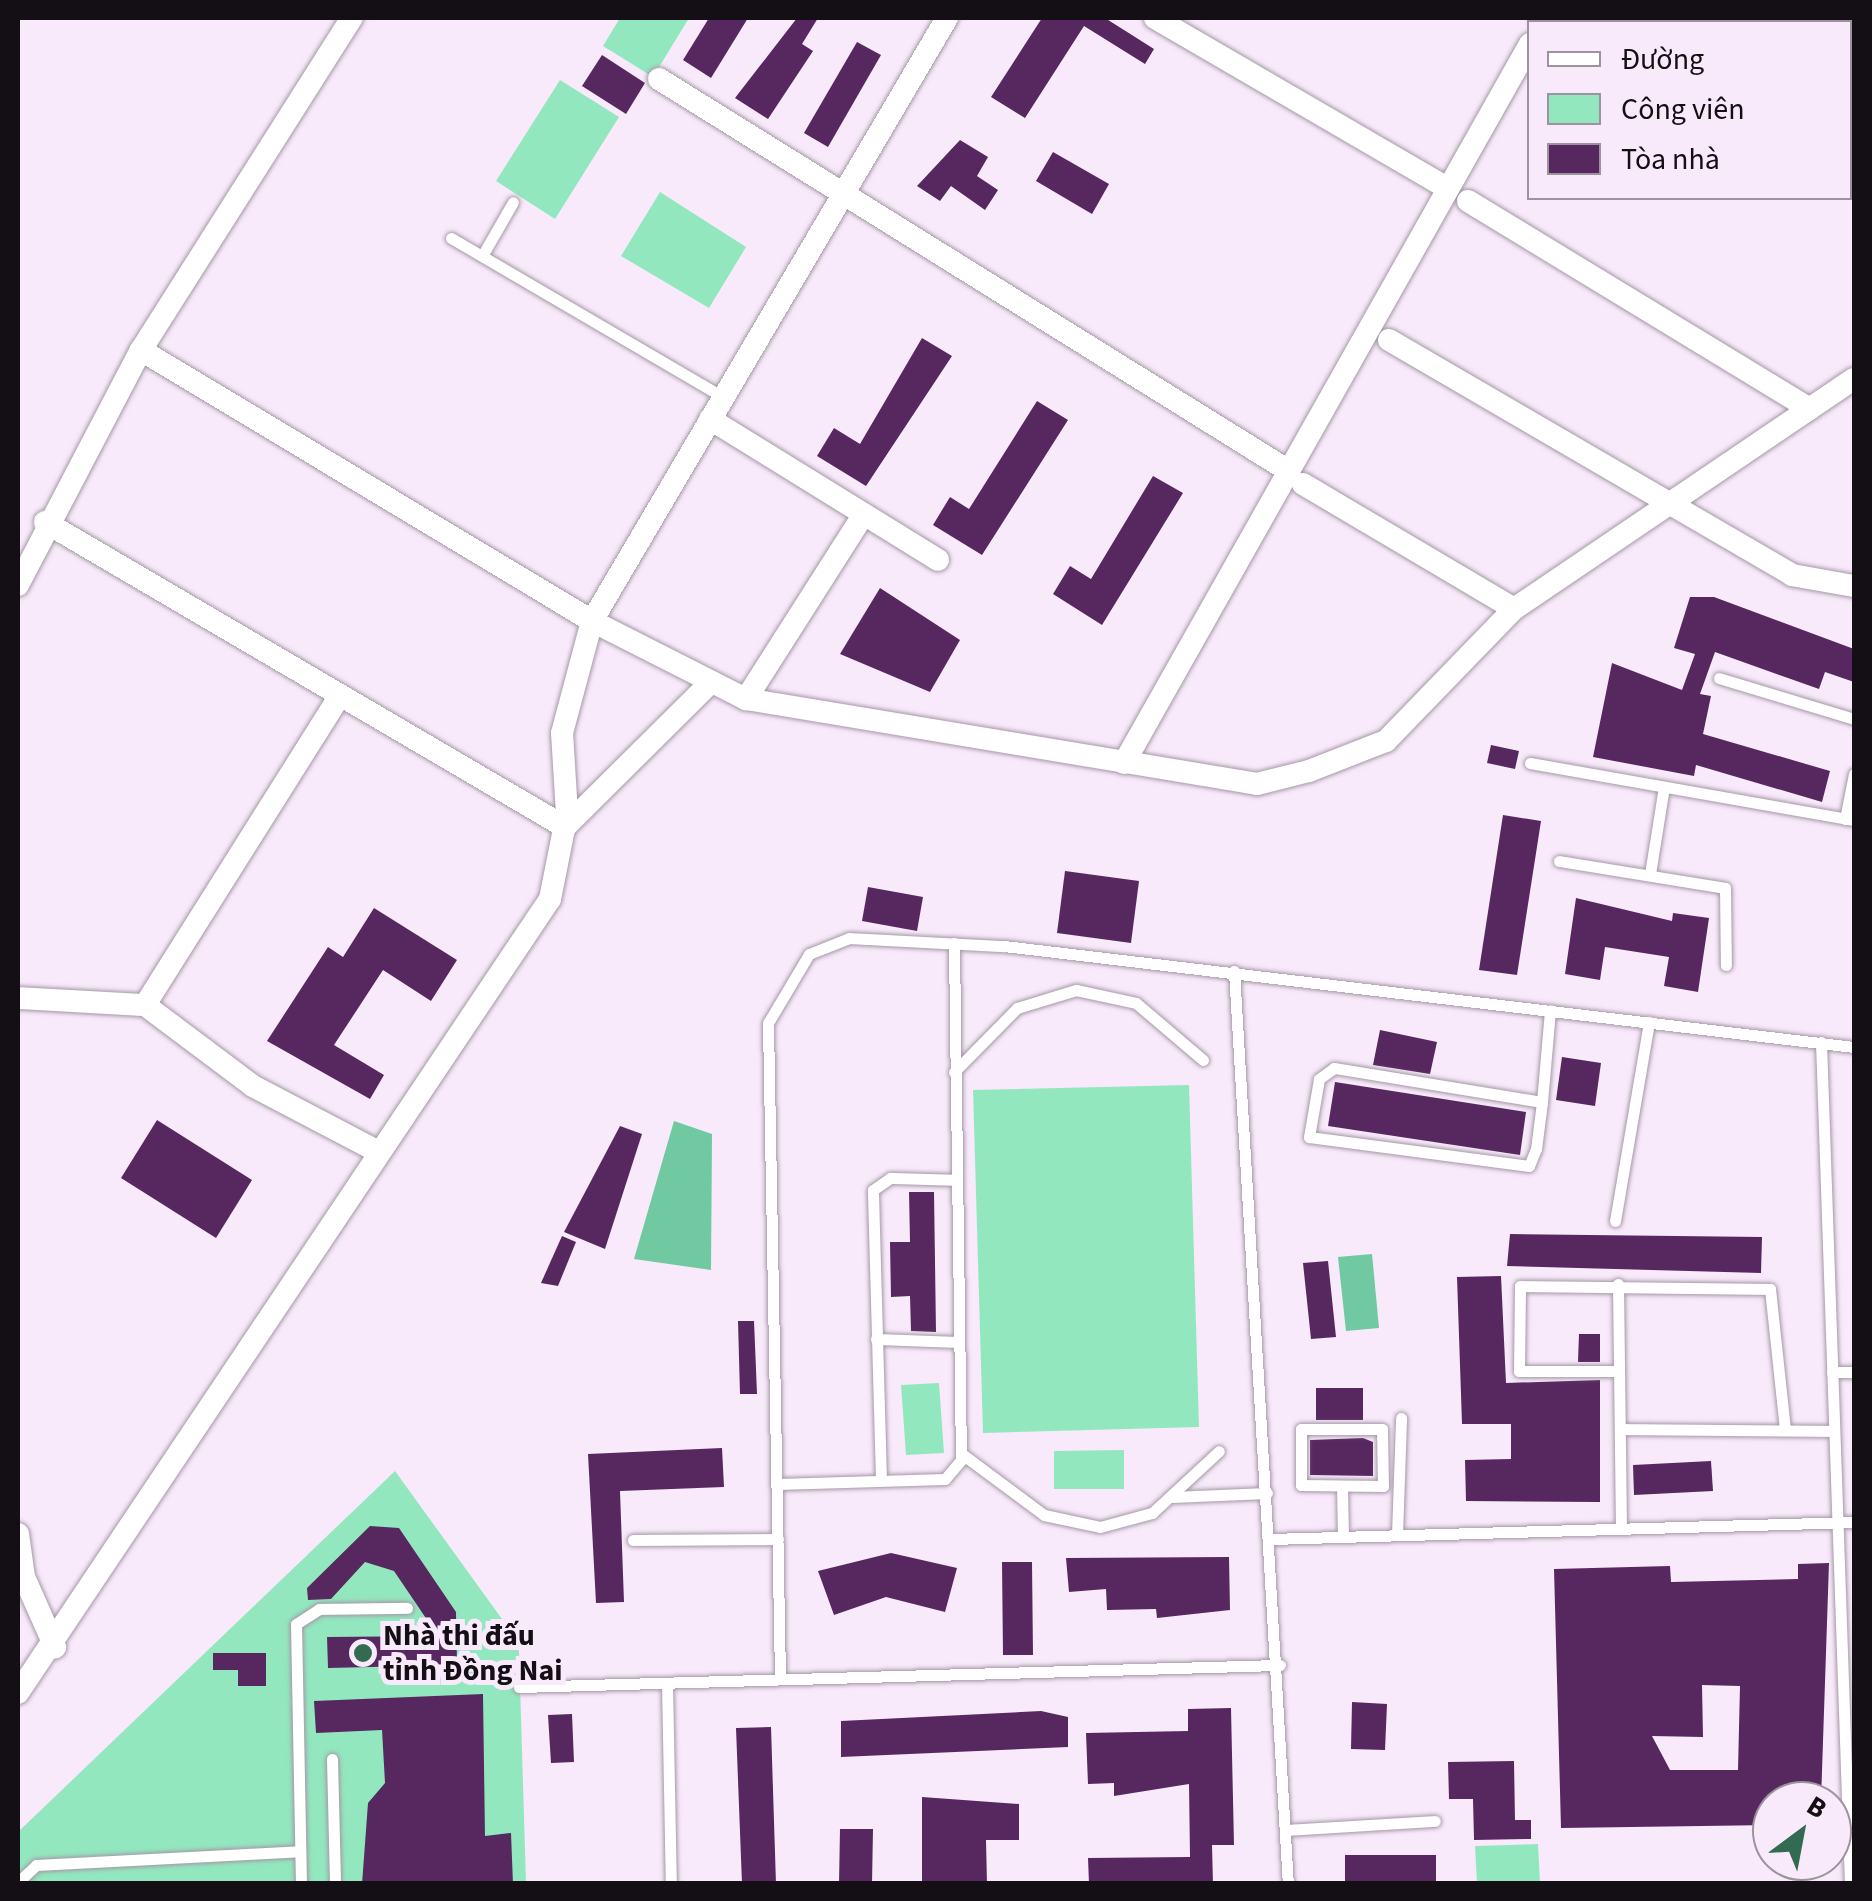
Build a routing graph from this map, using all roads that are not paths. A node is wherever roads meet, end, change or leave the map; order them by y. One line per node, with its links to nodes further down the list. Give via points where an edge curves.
1 (352, 18): 13 (street)
2 (947, 18): 7 (street)
3 (1155, 18): 6 (street)
4 (1527, 49): 6 (street)
5 (659, 79): 7 (street)
6 (1446, 187): 18 (street)
7 (845, 190): 15 (street); 18 (street)
8 (1468, 201): 16 (street)
9 (513, 202): 11 (lane)
10 (451, 238): 11 (lane)
11 (482, 256): 15 (lane)
12 (1389, 340): 20 (street)
13 (141, 350): 22 (street); 27 (street)
14 (1854, 379): 16 (street)
15 (724, 398): 17 (street)
16 (1810, 409): 20 (street)
17 (710, 419): 21 (street); 27 (street)
18 (1284, 468): 34 (street)
19 (1304, 484): 26 (street)
20 (1664, 502): 25 (street, via 1792,575); 26 (street)
21 (864, 514): 23 (street); 31 (street)
22 (45, 522): 24 (street); 30 (street)
23 (938, 560)
24 (18, 585)
25 (1854, 586)
26 (1514, 609): 34 (street, via 1428,707 1346,760 1257,784)
27 (592, 621): 29 (street); 38 (street, via 562,733)
28 (1718, 678): 32 (lane)
29 (710, 683): 31 (street); 38 (street)
30 (340, 695): 38 (street); 45 (street)
31 (746, 699): 34 (street)
32 (1854, 719)
33 (1530, 763): 36 (lane)
34 (1124, 764)
35 (1854, 774): 37 (lane)
36 (1664, 787): 37 (lane); 40 (lane)
37 (1850, 819)
38 (565, 827): 53 (street, via 550,899)
39 (1559, 861): 40 (lane)
40 (1650, 874): 42 (lane, via 1732,895)
41 (954, 943): 43 (lane); 51 (lane); 69 (lane, via 830,942 775,998 768,1022)
42 (1726, 965)
43 (1234, 972): 46 (lane); 71 (lane)
44 (18, 998): 45 (street)
45 (145, 1005): 53 (street, via 253,1086)
46 (1550, 1010): 47 (lane); 52 (lane)
47 (1649, 1022): 48 (lane); 55 (lane)
48 (1820, 1042): 49 (lane); 60 (lane)
49 (1854, 1046)
50 (1203, 1060): 51 (lane, via 1136,1003 1076,990 1017,1008)
51 (954, 1072): 54 (lane)
52 (1542, 1102): 52 (lane, via 1534,1160 1523,1168 1309,1137 1319,1079 1334,1068)
53 (375, 1150): 83 (street)
54 (956, 1180): 57 (lane, via 890,1178 873,1190); 58 (lane)
55 (1615, 1222)
56 (1618, 1284): 59 (lane); 59 (lane, via 1528,1284 1516,1293 1520,1371); 64 (lane, via 1770,1289)
57 (876, 1339): 58 (lane); 68 (lane)
58 (960, 1342): 67 (lane)
59 (1619, 1372): 63 (lane)
60 (1832, 1372): 61 (lane); 65 (lane)
61 (1854, 1372)
62 (1401, 1418): 77 (lane)
63 (1620, 1429): 64 (lane); 75 (lane)
64 (1785, 1430): 65 (lane)
65 (1834, 1431): 74 (lane)
66 (1219, 1451): 72 (lane)
67 (962, 1454): 68 (lane, via 945,1479); 72 (lane, via 1016,1500 1072,1524 1132,1522)
68 (881, 1480): 69 (lane)
69 (777, 1484): 79 (lane)
70 (1342, 1486): 70 (lane, via 1383,1486 1382,1429 1301,1429 1301,1485); 78 (lane)
71 (1267, 1493): 72 (lane); 81 (lane)
72 (1172, 1497)
73 (1854, 1522): 74 (lane)
74 (1837, 1523): 75 (lane); 98 (lane)
75 (1621, 1528): 77 (lane)
76 (18, 1534): 83 (street, via 24,1577)
77 (1396, 1535): 78 (lane)
78 (1343, 1537): 81 (lane)
79 (778, 1539): 80 (lane); 85 (lane)
80 (634, 1540)
81 (1270, 1540): 84 (lane)
82 (406, 1608): 92 (lane, via 318,1609 296,1624)
83 (55, 1646): 88 (street)
84 (1280, 1665): 85 (lane); 91 (lane)
85 (780, 1678): 86 (lane)
86 (667, 1682): 87 (lane); 96 (lane)
87 (519, 1687)
88 (18, 1692)
89 (332, 1759): 95 (lane)
90 (1434, 1821): 91 (lane)
91 (1287, 1830): 97 (lane)
92 (300, 1852): 93 (lane, via 36,1865); 94 (lane)
93 (18, 1882)
94 (302, 1884)
95 (335, 1884)
96 (672, 1884)
97 (1288, 1884)
98 (1850, 1884)

